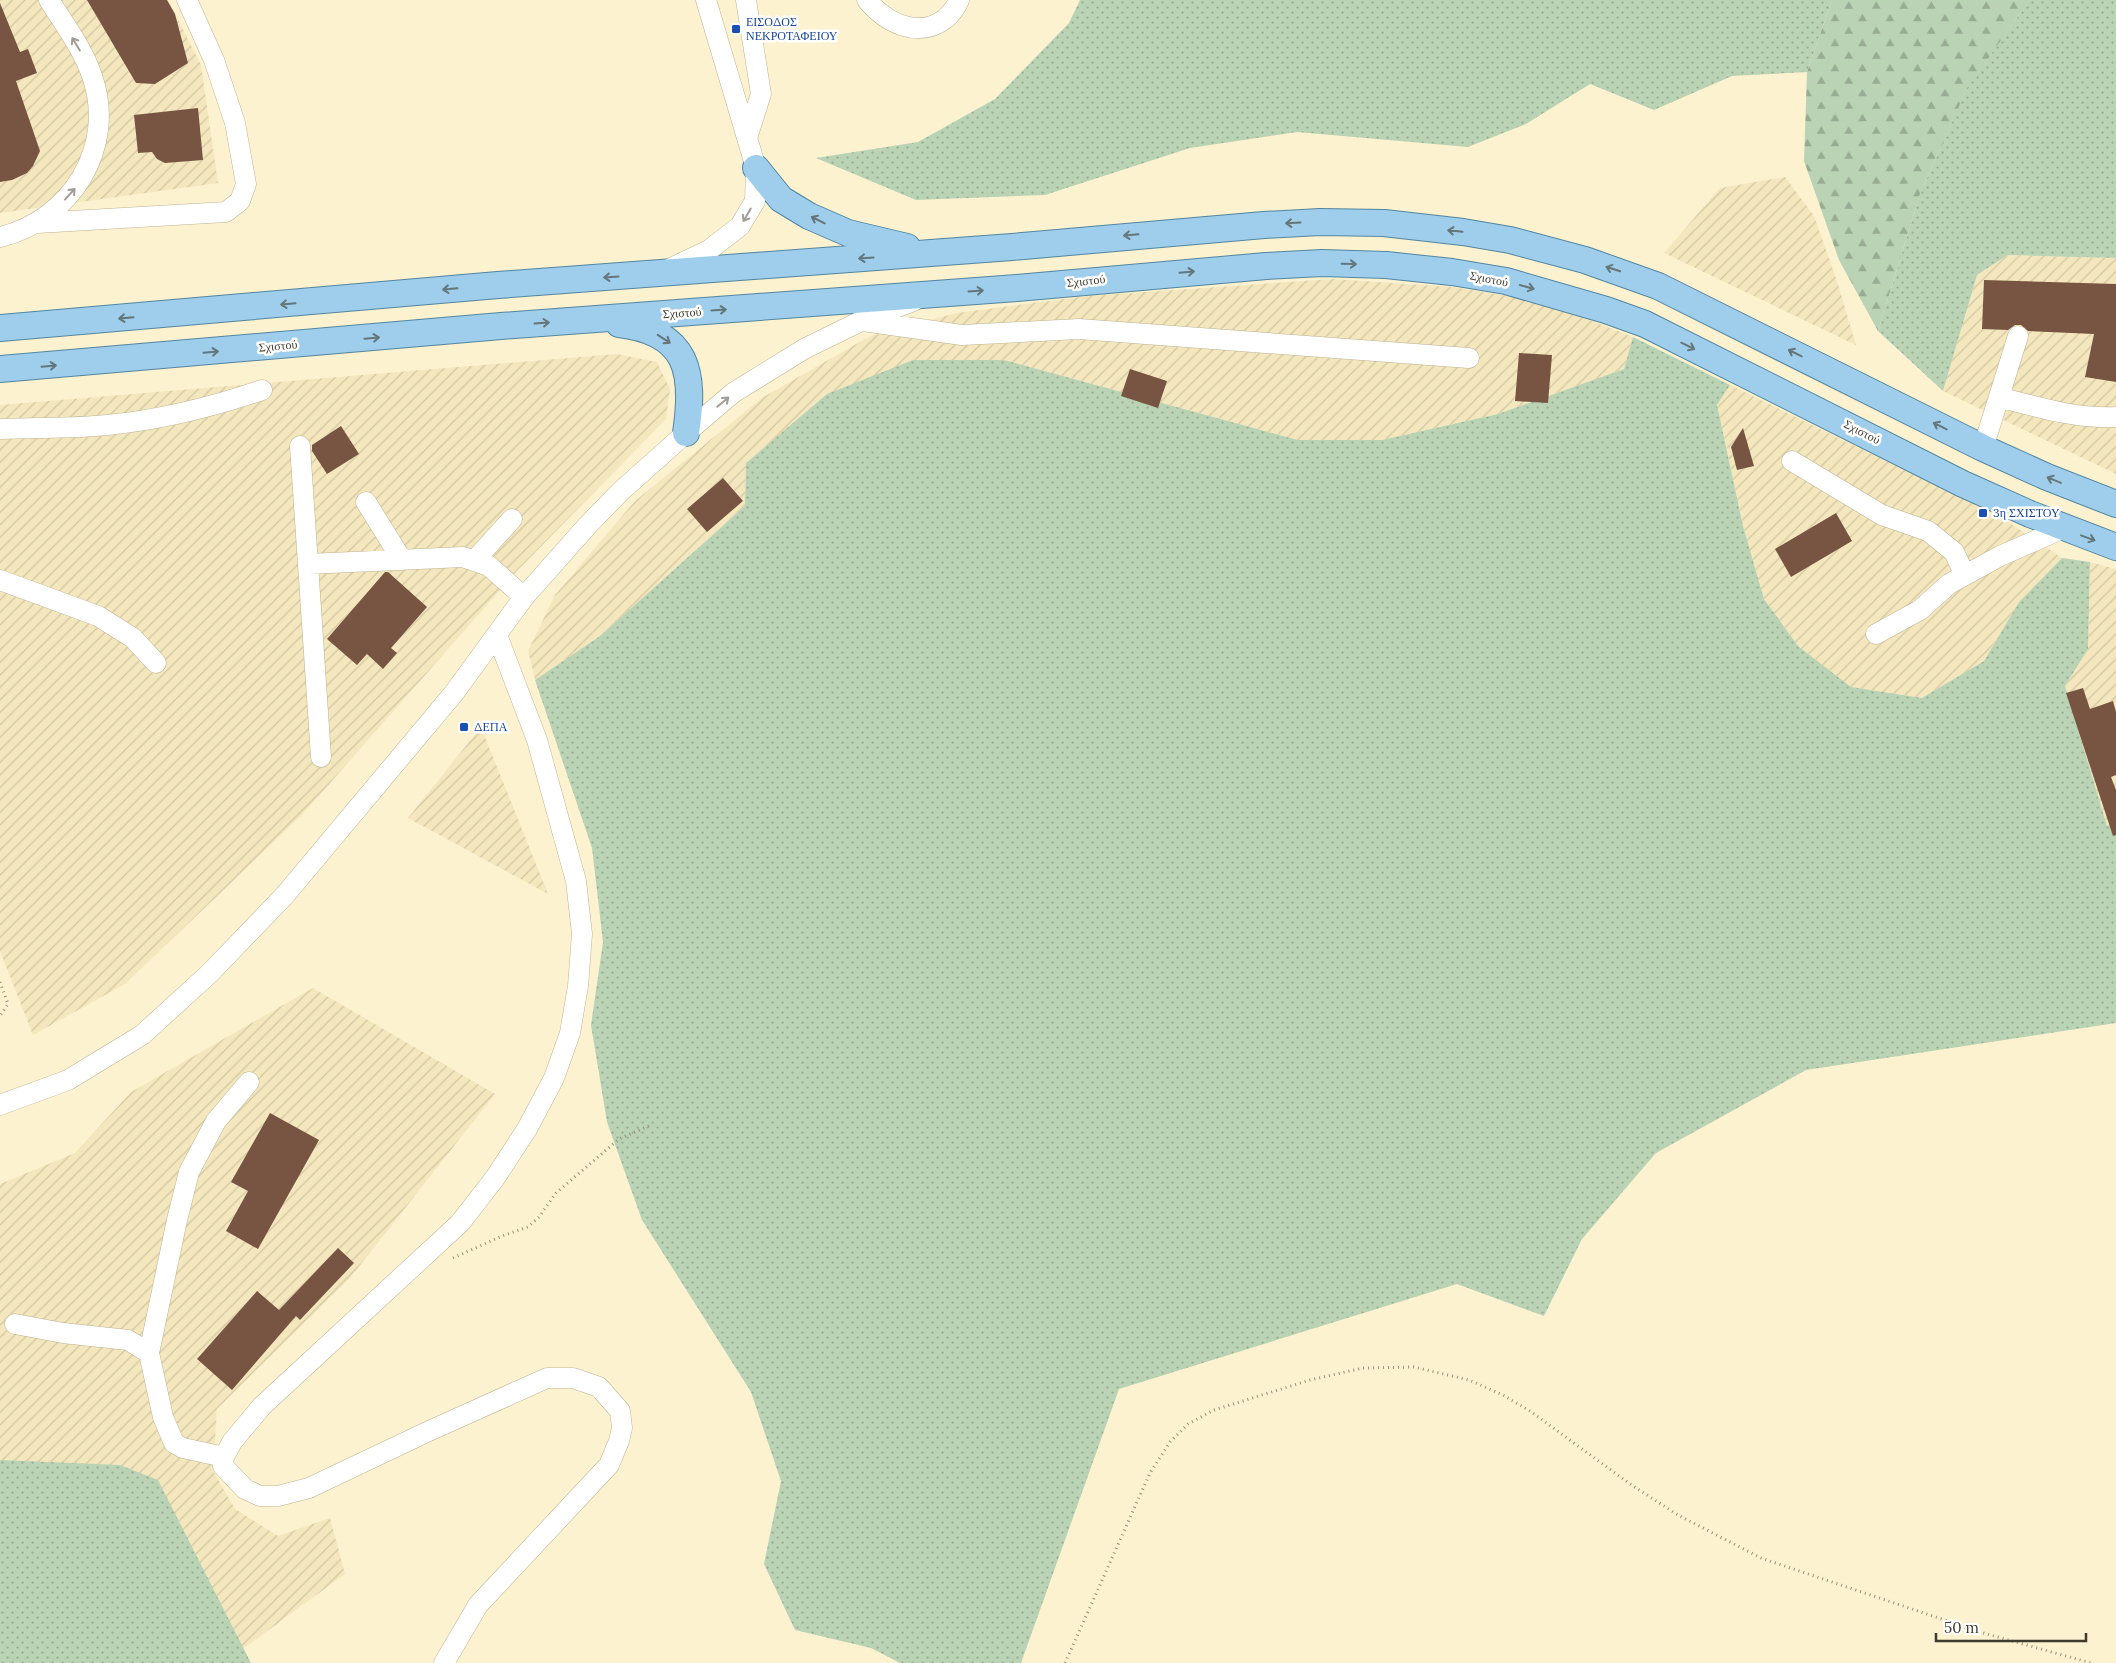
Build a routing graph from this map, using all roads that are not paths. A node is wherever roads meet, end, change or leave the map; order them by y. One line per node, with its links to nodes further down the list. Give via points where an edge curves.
1 (49, 0): 11 (street, one-way to 1, via 58,207 91,162 100,105 92,76 79,48)
2 (187, 0): 8 (street)
3 (201, 0): 8 (street)
4 (706, 0): 9 (street)
5 (746, 0): 9 (street, via 761,94)
6 (867, 0): 7 (street, via 883,17 910,28 938,24 949,16)
7 (959, 0)
8 (196, 20): 11 (street, via 214,60 235,123 246,184 240,201 226,212)
9 (747, 138): 10 (street)
10 (756, 168): 13 (main road, one-way to 10, via 848,233 824,223 781,199); 14 (street, one-way to 14, via 754,201 740,226 709,250)
11 (36, 223): 12 (street)
12 (0, 238)
13 (932, 253): 14 (main road, one-way to 14); 28 (main road, one-way to 13, via 1658,286 1585,260 1501,238 1384,223 1320,222)
14 (660, 273): 18 (main road, one-way to 18)
15 (935, 294): 16 (main road, Σχιστού, one-way to 15); 17 (street); 33 (main road, Σχιστού, one-way to 33, via 1322,263 1386,264 1506,281 1645,324 1963,484)
16 (584, 320): 21 (main road, Σχιστού, one-way to 16); 26 (main road, one-way to 26, via 629,326 661,336 676,348 688,372 690,408)
17 (861, 321): 20 (street, via 962,335 1079,329); 26 (street, one-way to 17, via 733,393 804,349)
18 (0, 328)
19 (2018, 336): 23 (street)
20 (1470, 358)
21 (0, 369)
22 (262, 390): 25 (street, via 167,417 105,426)
23 (1999, 397): 24 (street, via 2098,418); 28 (street)
24 (2116, 417)
25 (0, 429)
26 (686, 433): 40 (street, via 620,492)
27 (300, 446): 37 (street)
28 (1983, 448): 31 (main road, one-way to 28)
29 (1792, 461): 38 (street, via 1882,514 1928,531 1954,552)
30 (366, 502): 35 (street)
31 (2116, 504)
32 (512, 518): 36 (street)
33 (2064, 528): 34 (main road, Σχιστού, one-way to 34); 38 (street)
34 (2116, 547)
35 (402, 560): 36 (street, via 463,557); 37 (street)
36 (474, 560): 40 (street, via 489,566)
37 (308, 564): 44 (street)
38 (1965, 575): 41 (street, via 1949,584 1920,610)
39 (0, 580): 43 (street, via 98,616 133,638)
40 (524, 597): 42 (street)
41 (1876, 634)
42 (497, 635): 46 (street, via 454,693 285,895 210,973 142,1035 68,1080); 49 (street, via 536,740 576,881 582,934 570,1033 554,1078 527,1129 460,1223 262,1406 232,1442)
43 (156, 663)
44 (321, 757)
45 (249, 1082): 48 (street, via 216,1121 189,1172)
46 (0, 1105)
47 (15, 1324): 48 (street, via 128,1340)
48 (149, 1352): 49 (street, via 163,1417 174,1442 183,1448)
49 (224, 1457): 50 (street, via 223,1466 244,1489 260,1496 278,1496 309,1488 547,1378 574,1378 600,1387 620,1411 622,1428 609,1465 478,1605)
50 (444, 1663)

